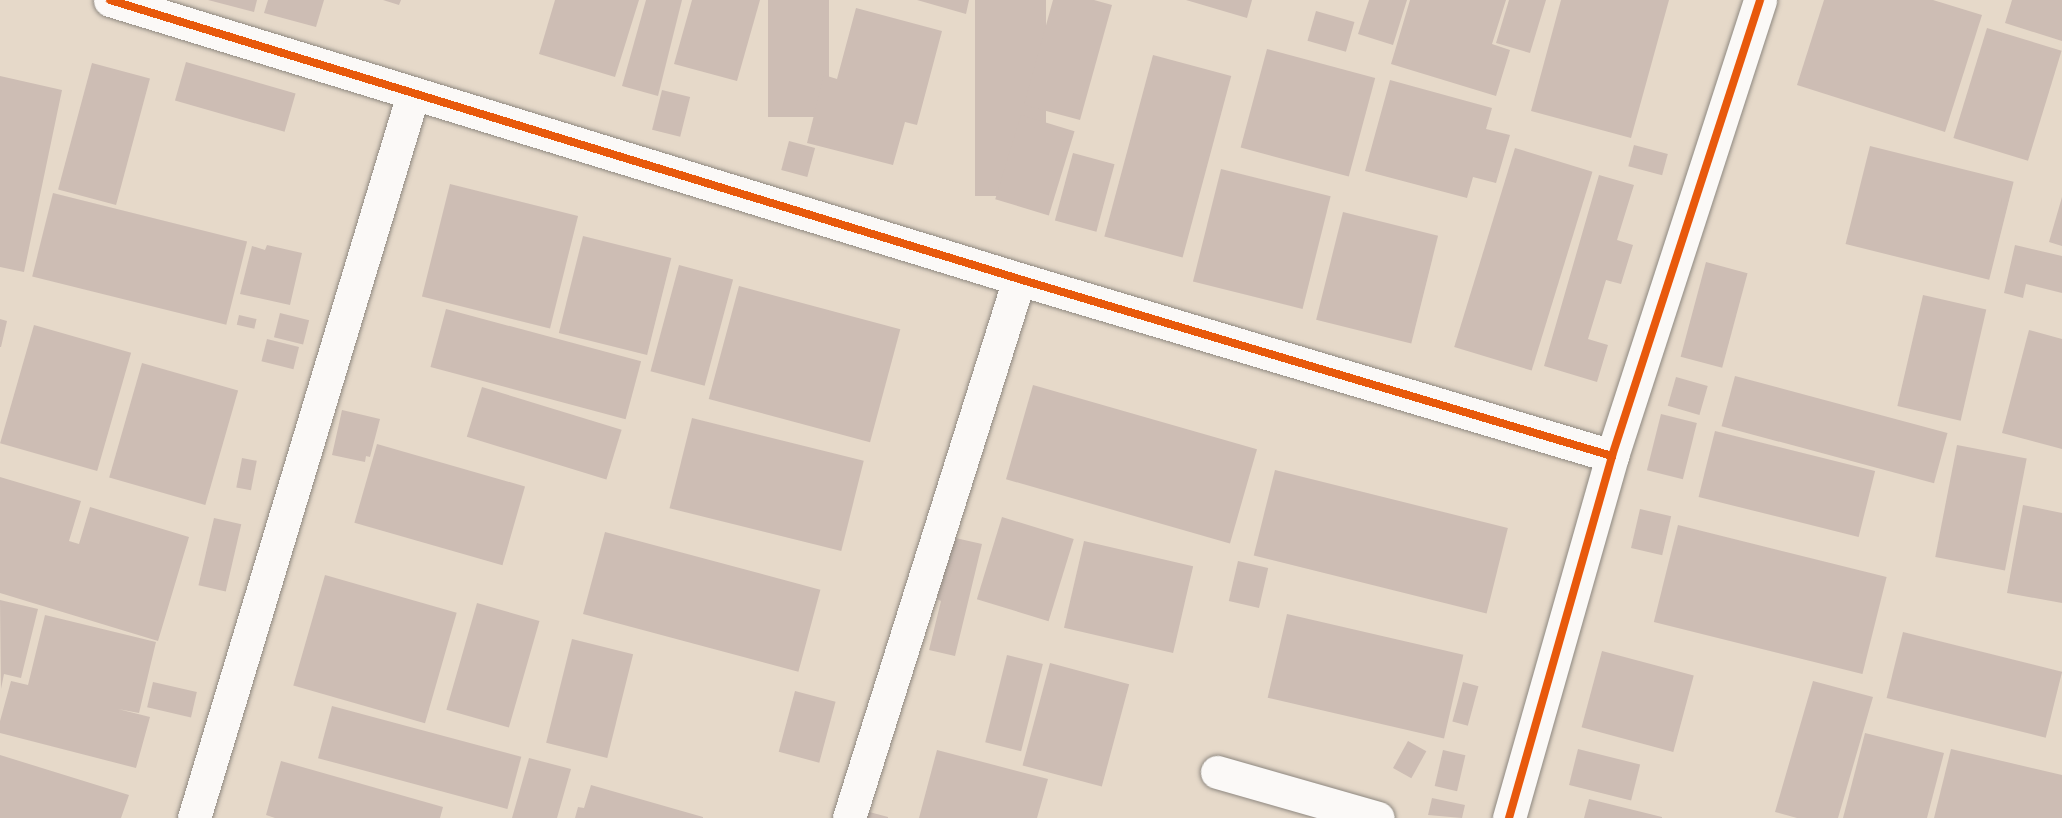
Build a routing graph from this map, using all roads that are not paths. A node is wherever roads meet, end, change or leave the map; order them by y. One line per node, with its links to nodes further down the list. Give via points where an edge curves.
1 (110, 0): 3 (street)
2 (1760, 0): 5 (street)
3 (413, 94): 4 (street); 7 (street)
4 (1019, 279): 5 (street); 8 (street)
5 (1612, 456): 10 (street)
6 (1217, 772): 9 (street)
7 (194, 818)
8 (849, 818)
9 (1378, 818)
10 (1509, 818)

